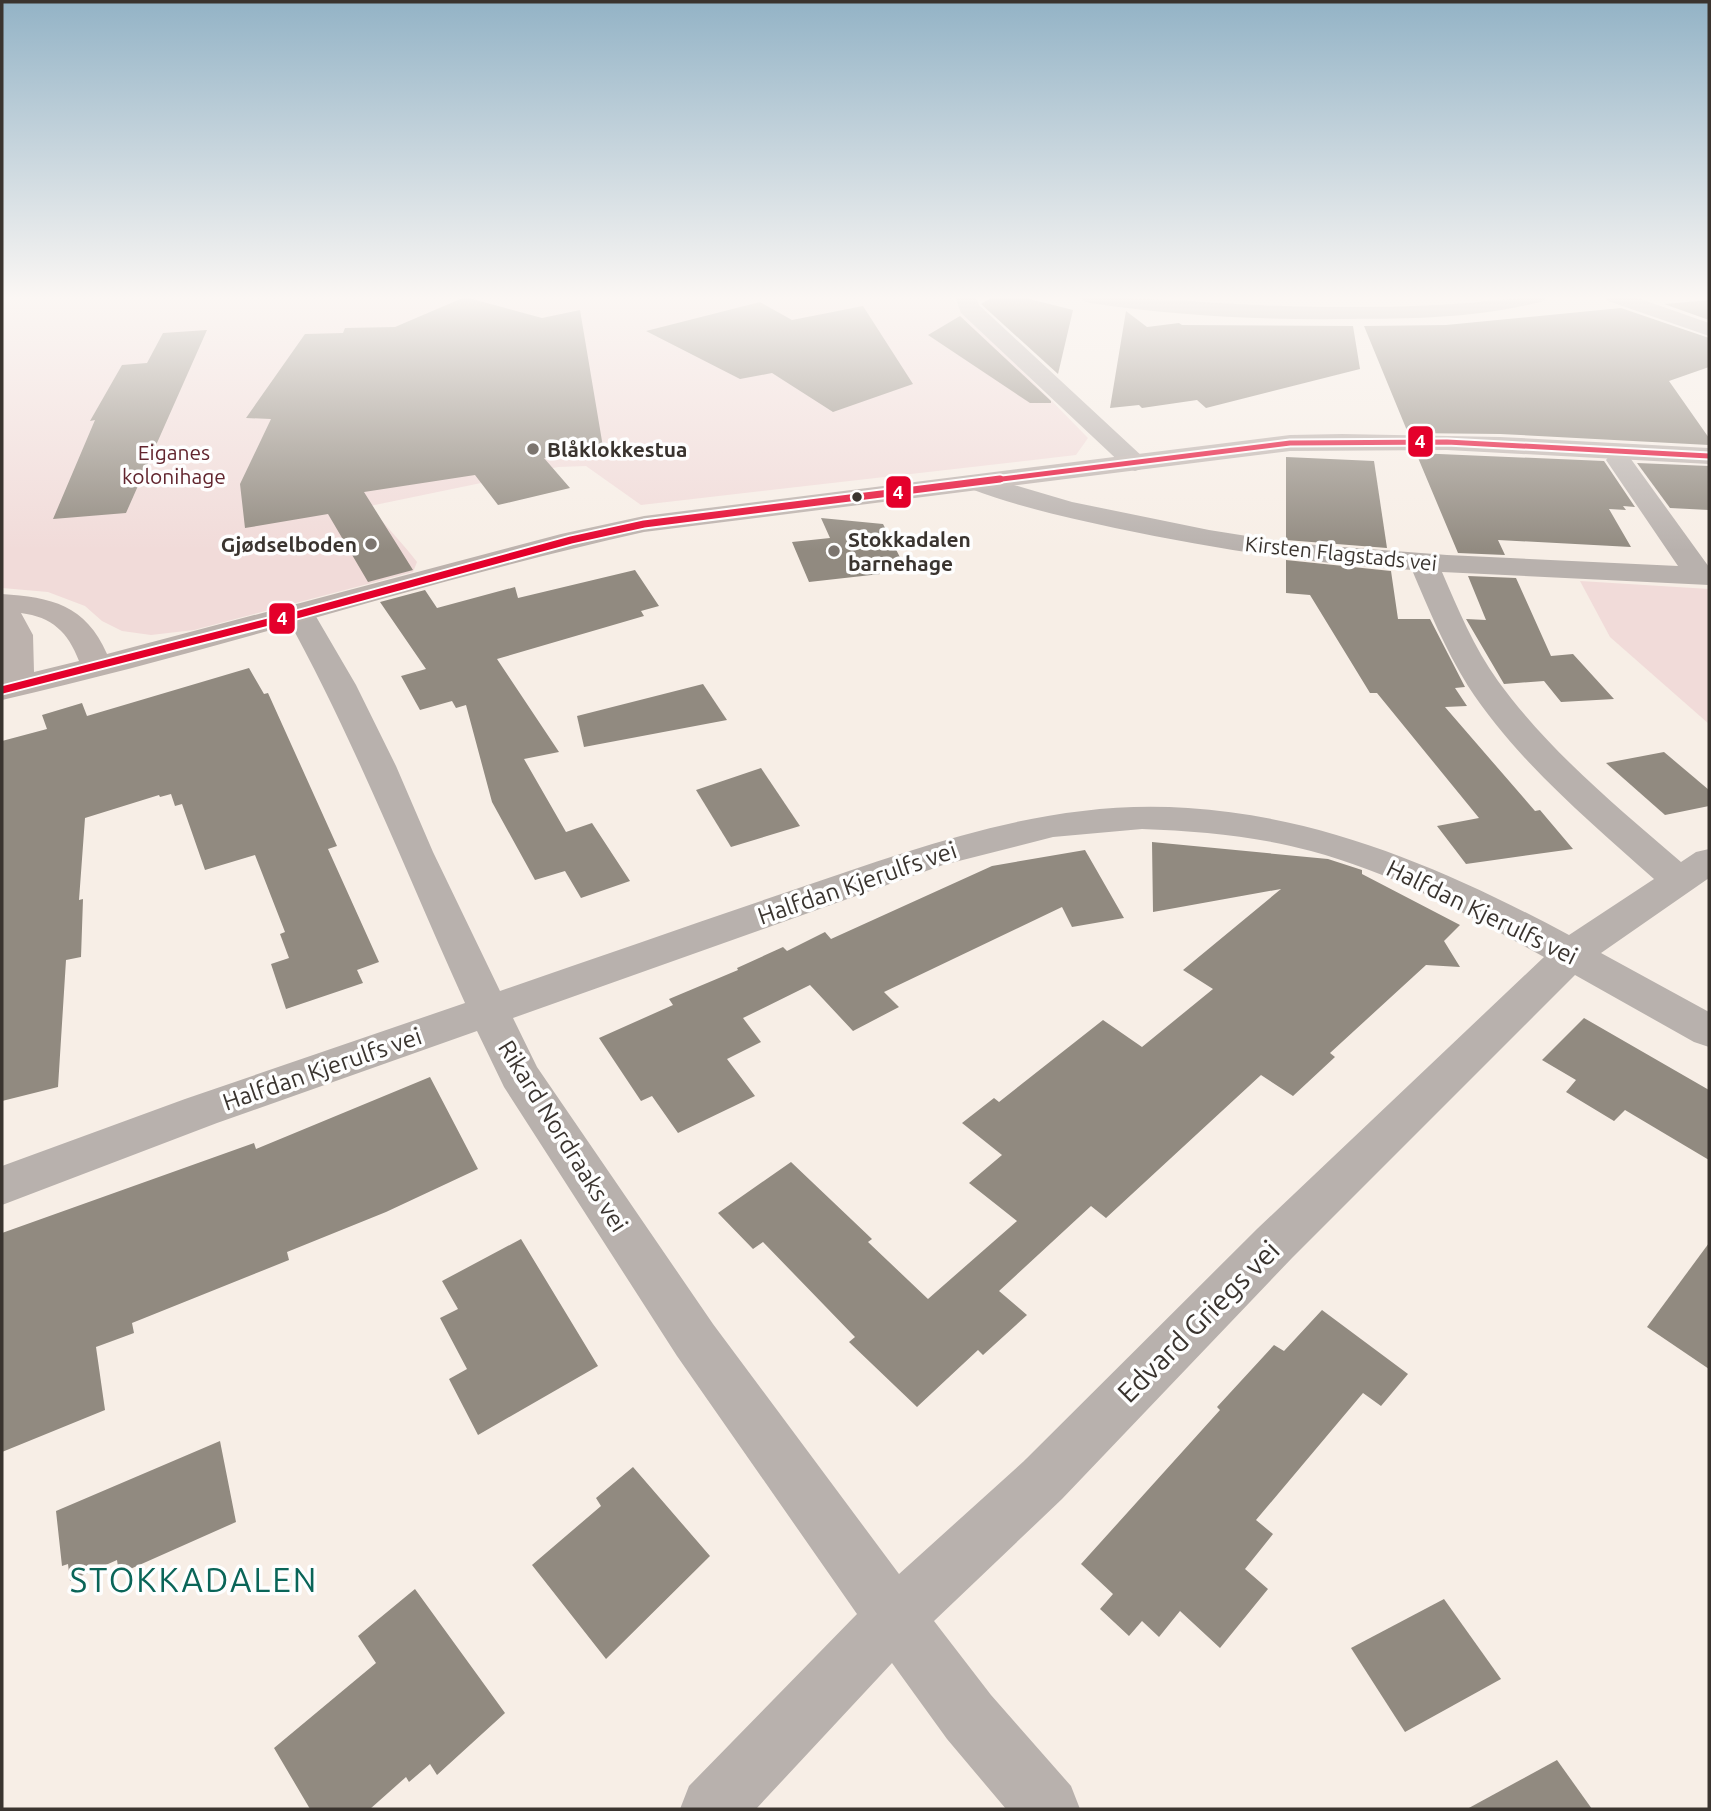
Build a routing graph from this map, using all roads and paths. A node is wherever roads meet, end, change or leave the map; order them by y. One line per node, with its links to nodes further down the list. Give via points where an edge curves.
1 (1048, 382): 4 (street)
2 (1709, 456): 4 (main road, via 1347,440)
3 (1619, 460): 7 (street)
4 (1135, 463): 5 (main road)
5 (980, 482): 6 (street, Kirsten Flagstads vei, via 1012,496 1175,532 1290,551); 10 (main road, via 644,524)
6 (1423, 562): 7 (street, Kirsten Flagstads vei); 13 (street, via 1456,638 1484,685 1544,757 1599,811)
7 (1704, 575)
8 (2, 603): 11 (main road, via 53,609 69,619 88,642)
9 (2, 613): 12 (main road, via 17,629)
10 (300, 614): 11 (main road); 15 (street, Rikard Nordraaks vei, via 379,766)
11 (97, 666): 12 (main road)
12 (10, 688)
13 (1694, 870): 14 (street, Edvard Griegs vei)
14 (1572, 954): 15 (street, Halfdan Kjerulfs vei, via 1404,870 1292,834 1217,822 1104,820 1002,835 930,856); 16 (street, Halfdan Kjerulfs vei); 18 (street, Edvard Griegs vei, via 1275,1243 1043,1480)
15 (488, 1011): 17 (street, Halfdan Kjerulfs vei); 18 (street, Rikard Nordraaks vei, via 519,1075 695,1340)
16 (1709, 1031)
17 (2, 1186)
18 (894, 1618): 19 (street, Edvard Griegs vei); 20 (street, Rikard Nordraaks vei, via 969,1717)
19 (712, 1809)
20 (1048, 1809)

